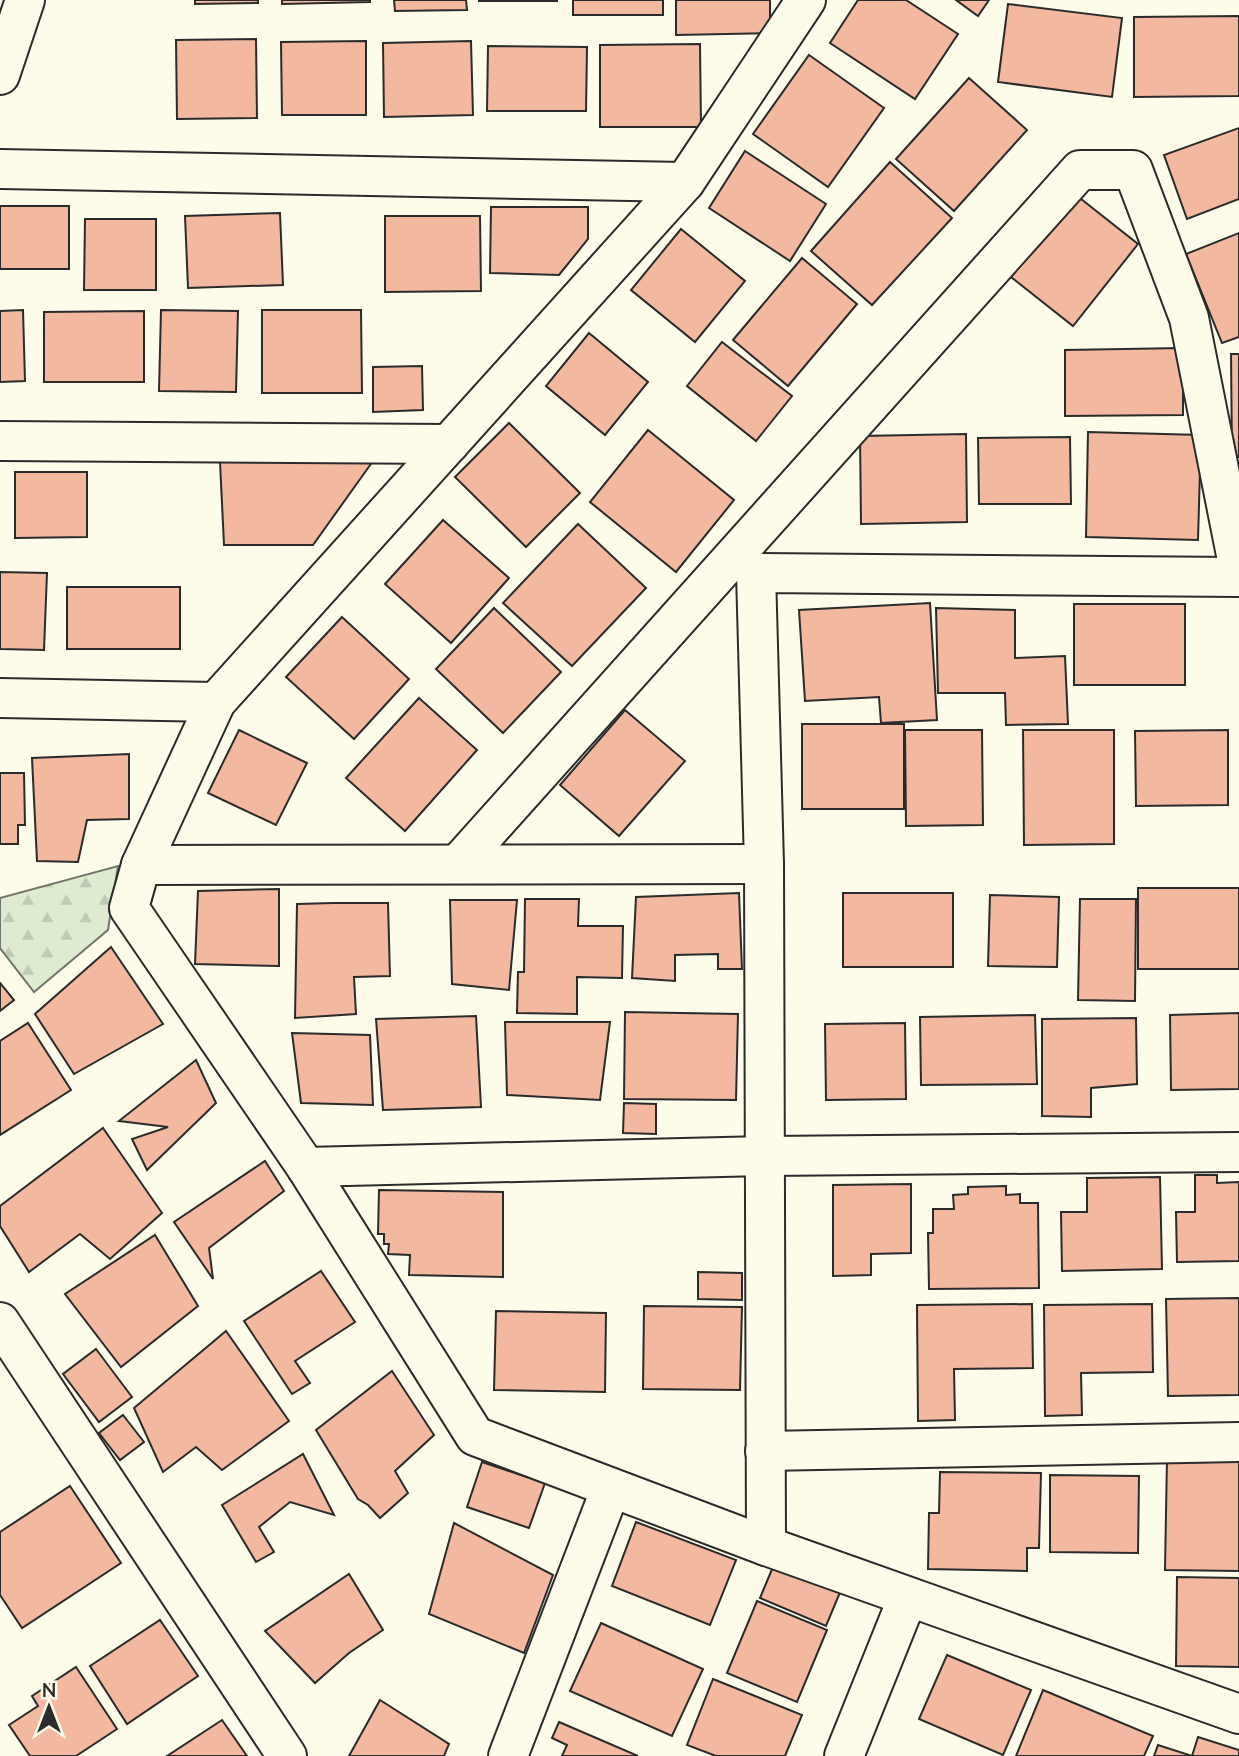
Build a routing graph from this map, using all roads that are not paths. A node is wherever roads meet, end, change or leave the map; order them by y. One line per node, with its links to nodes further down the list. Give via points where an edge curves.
1 (25, 0): 3 (street)
2 (806, 0): 5 (street)
3 (0, 75)
4 (0, 169): 5 (street)
5 (685, 182): 7 (street)
6 (0, 441): 7 (street)
7 (449, 444): 12 (street)
8 (746, 563): 9 (street, via 1080,170 1133,170 1189,318); 10 (street); 13 (street); 14 (street)
9 (1239, 570)
10 (1239, 577)
11 (0, 698): 12 (street)
12 (216, 702): 15 (street)
13 (458, 864): 14 (street); 15 (street)
14 (764, 864): 17 (street)
15 (141, 865): 18 (street, via 129,908)
16 (1239, 1152): 17 (street)
17 (765, 1156): 18 (street); 21 (street)
18 (306, 1167): 22 (street, via 475,1436)
19 (0, 1322): 26 (street)
20 (1239, 1442): 21 (street)
21 (765, 1451): 23 (street)
22 (611, 1488): 23 (street); 27 (street)
23 (766, 1546): 24 (street)
24 (908, 1597): 25 (street); 28 (street)
25 (1239, 1714)
26 (287, 1756)
27 (509, 1756)
28 (844, 1756)

